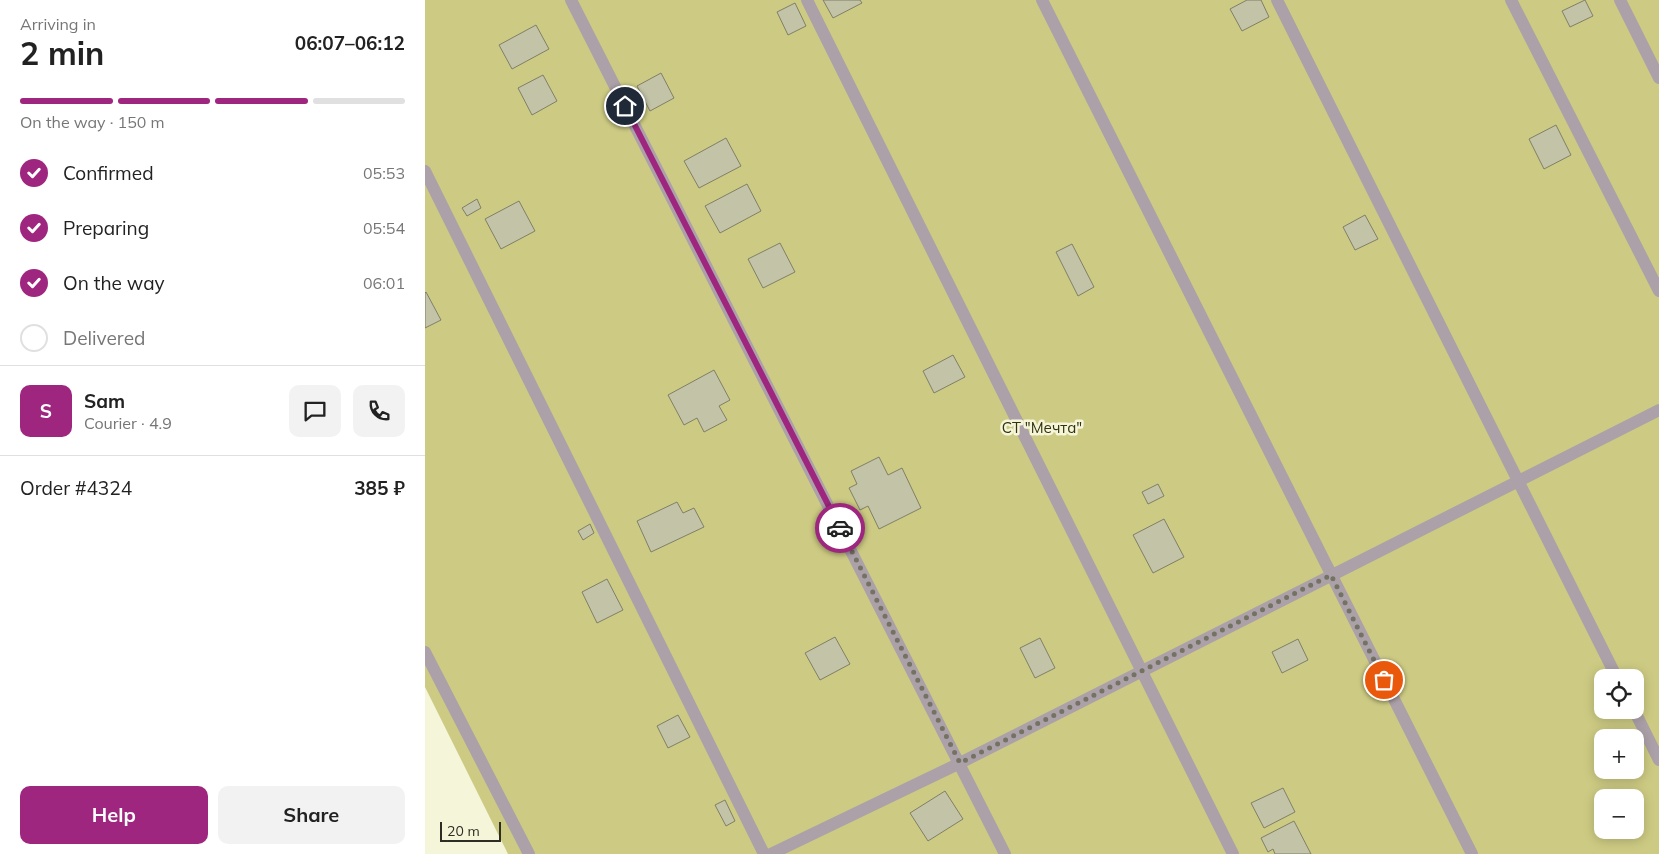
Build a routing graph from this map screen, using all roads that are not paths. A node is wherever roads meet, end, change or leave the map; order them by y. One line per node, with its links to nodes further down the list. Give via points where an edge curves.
1 (571, 0): 18 (lane)
2 (807, 0): 15 (lane)
3 (1042, 0): 12 (lane)
4 (1277, 0): 11 (lane)
5 (1511, 0): 9 (lane)
6 (1620, 0): 7 (lane)
7 (1659, 78)
8 (425, 171): 20 (lane)
9 (1659, 291)
10 (1659, 410): 11 (lane)
11 (1518, 481): 12 (lane); 14 (lane)
12 (1331, 575): 15 (lane); 24 (lane)
13 (425, 652): 19 (lane)
14 (1612, 669)
15 (1141, 671): 18 (lane); 23 (lane)
16 (1638, 719): 17 (lane)
17 (1659, 760)
18 (960, 763): 21 (lane); 22 (lane)
19 (529, 854)
20 (764, 854)
21 (771, 854)
22 (1005, 854)
23 (1233, 854)
24 (1472, 854)

